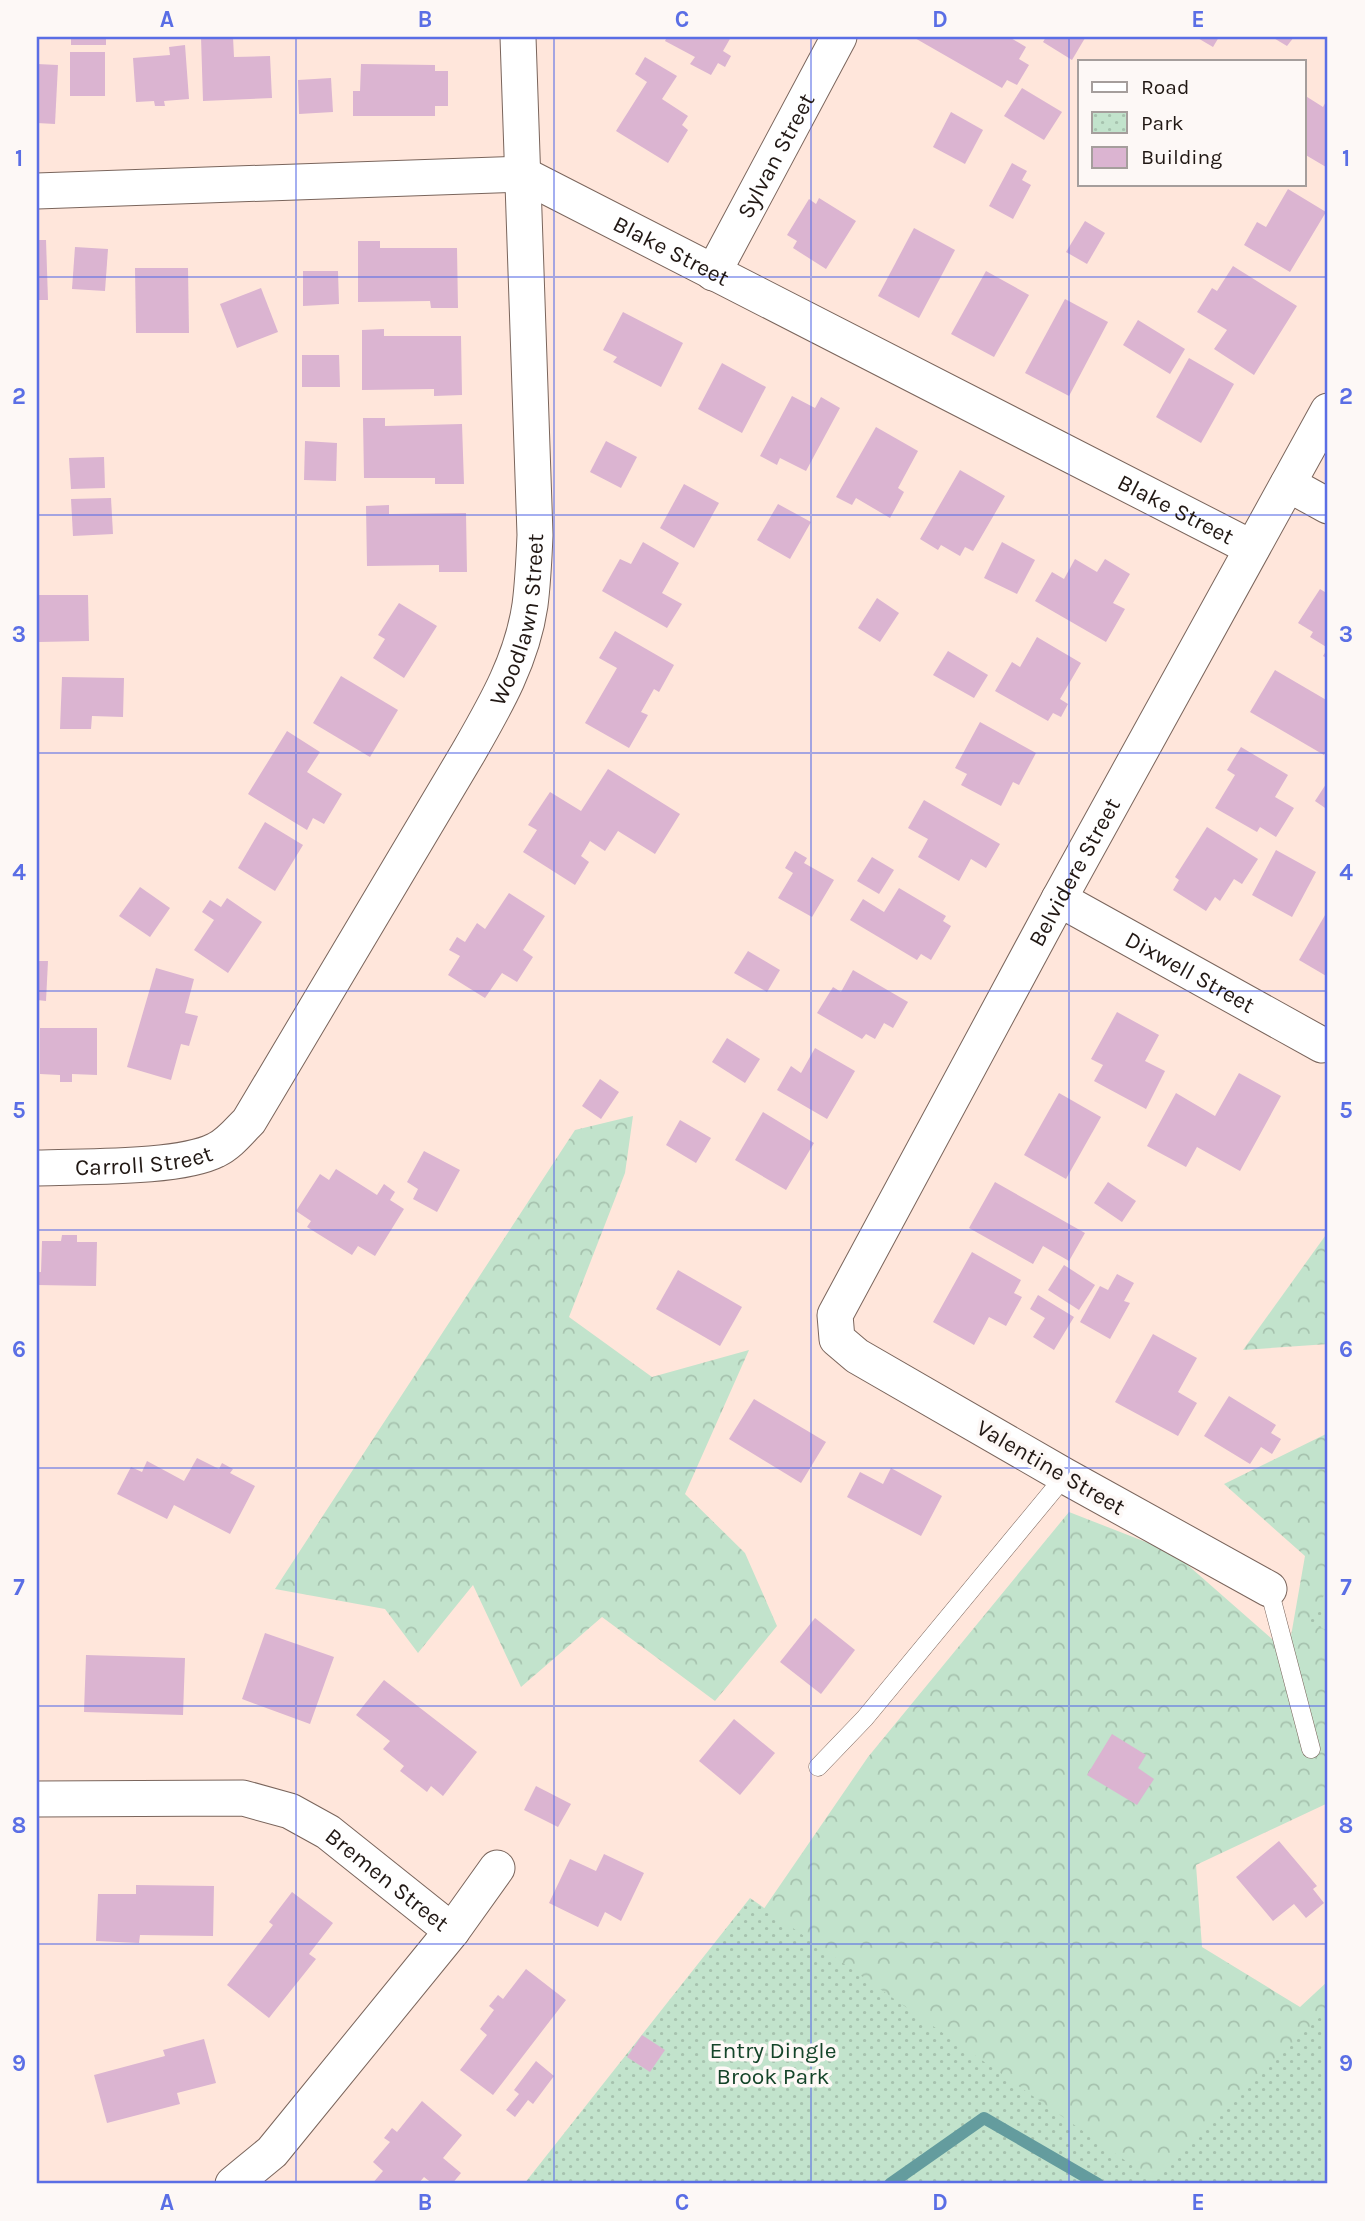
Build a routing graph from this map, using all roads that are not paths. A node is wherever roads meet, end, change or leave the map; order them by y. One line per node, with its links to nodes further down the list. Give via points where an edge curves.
1 (518, 37): 3 (street, Woodlawn Street)
2 (839, 37): 5 (street, Sylvan Street)
3 (522, 174): 4 (street, Blake Street); 5 (street, Blake Street); 12 (street, Woodlawn Street, via 535,535 530,606 520,649 473,744)
4 (37, 191)
5 (713, 273): 9 (street, Blake Street)
6 (1328, 411): 7 (street, Belvidere Street)
7 (1288, 484): 8 (street); 9 (street, Belvidere Street)
8 (1328, 506)
9 (1252, 548): 10 (street, Belvidere Street)
10 (1059, 899): 11 (street, Dixwell Street); 14 (street, Belvidere Street, via 835,1315)
11 (1322, 1045)
12 (240, 1130): 13 (street, Carroll Street, via 216,1150 197,1157)
13 (37, 1168)
14 (837, 1339): 15 (street, Valentine Street, via 857,1356)
15 (1065, 1476): 16 (street, Valentine Street); 18 (lane, via 865,1718)
16 (1269, 1589): 17 (lane)
17 (1311, 1749)
18 (818, 1767)
19 (37, 1799): 21 (street, Bremen Street, via 243,1798 290,1811 328,1832)
20 (497, 1868): 21 (street)
21 (452, 1931): 22 (street, Bremen Street, via 272,2152)
22 (233, 2184)

